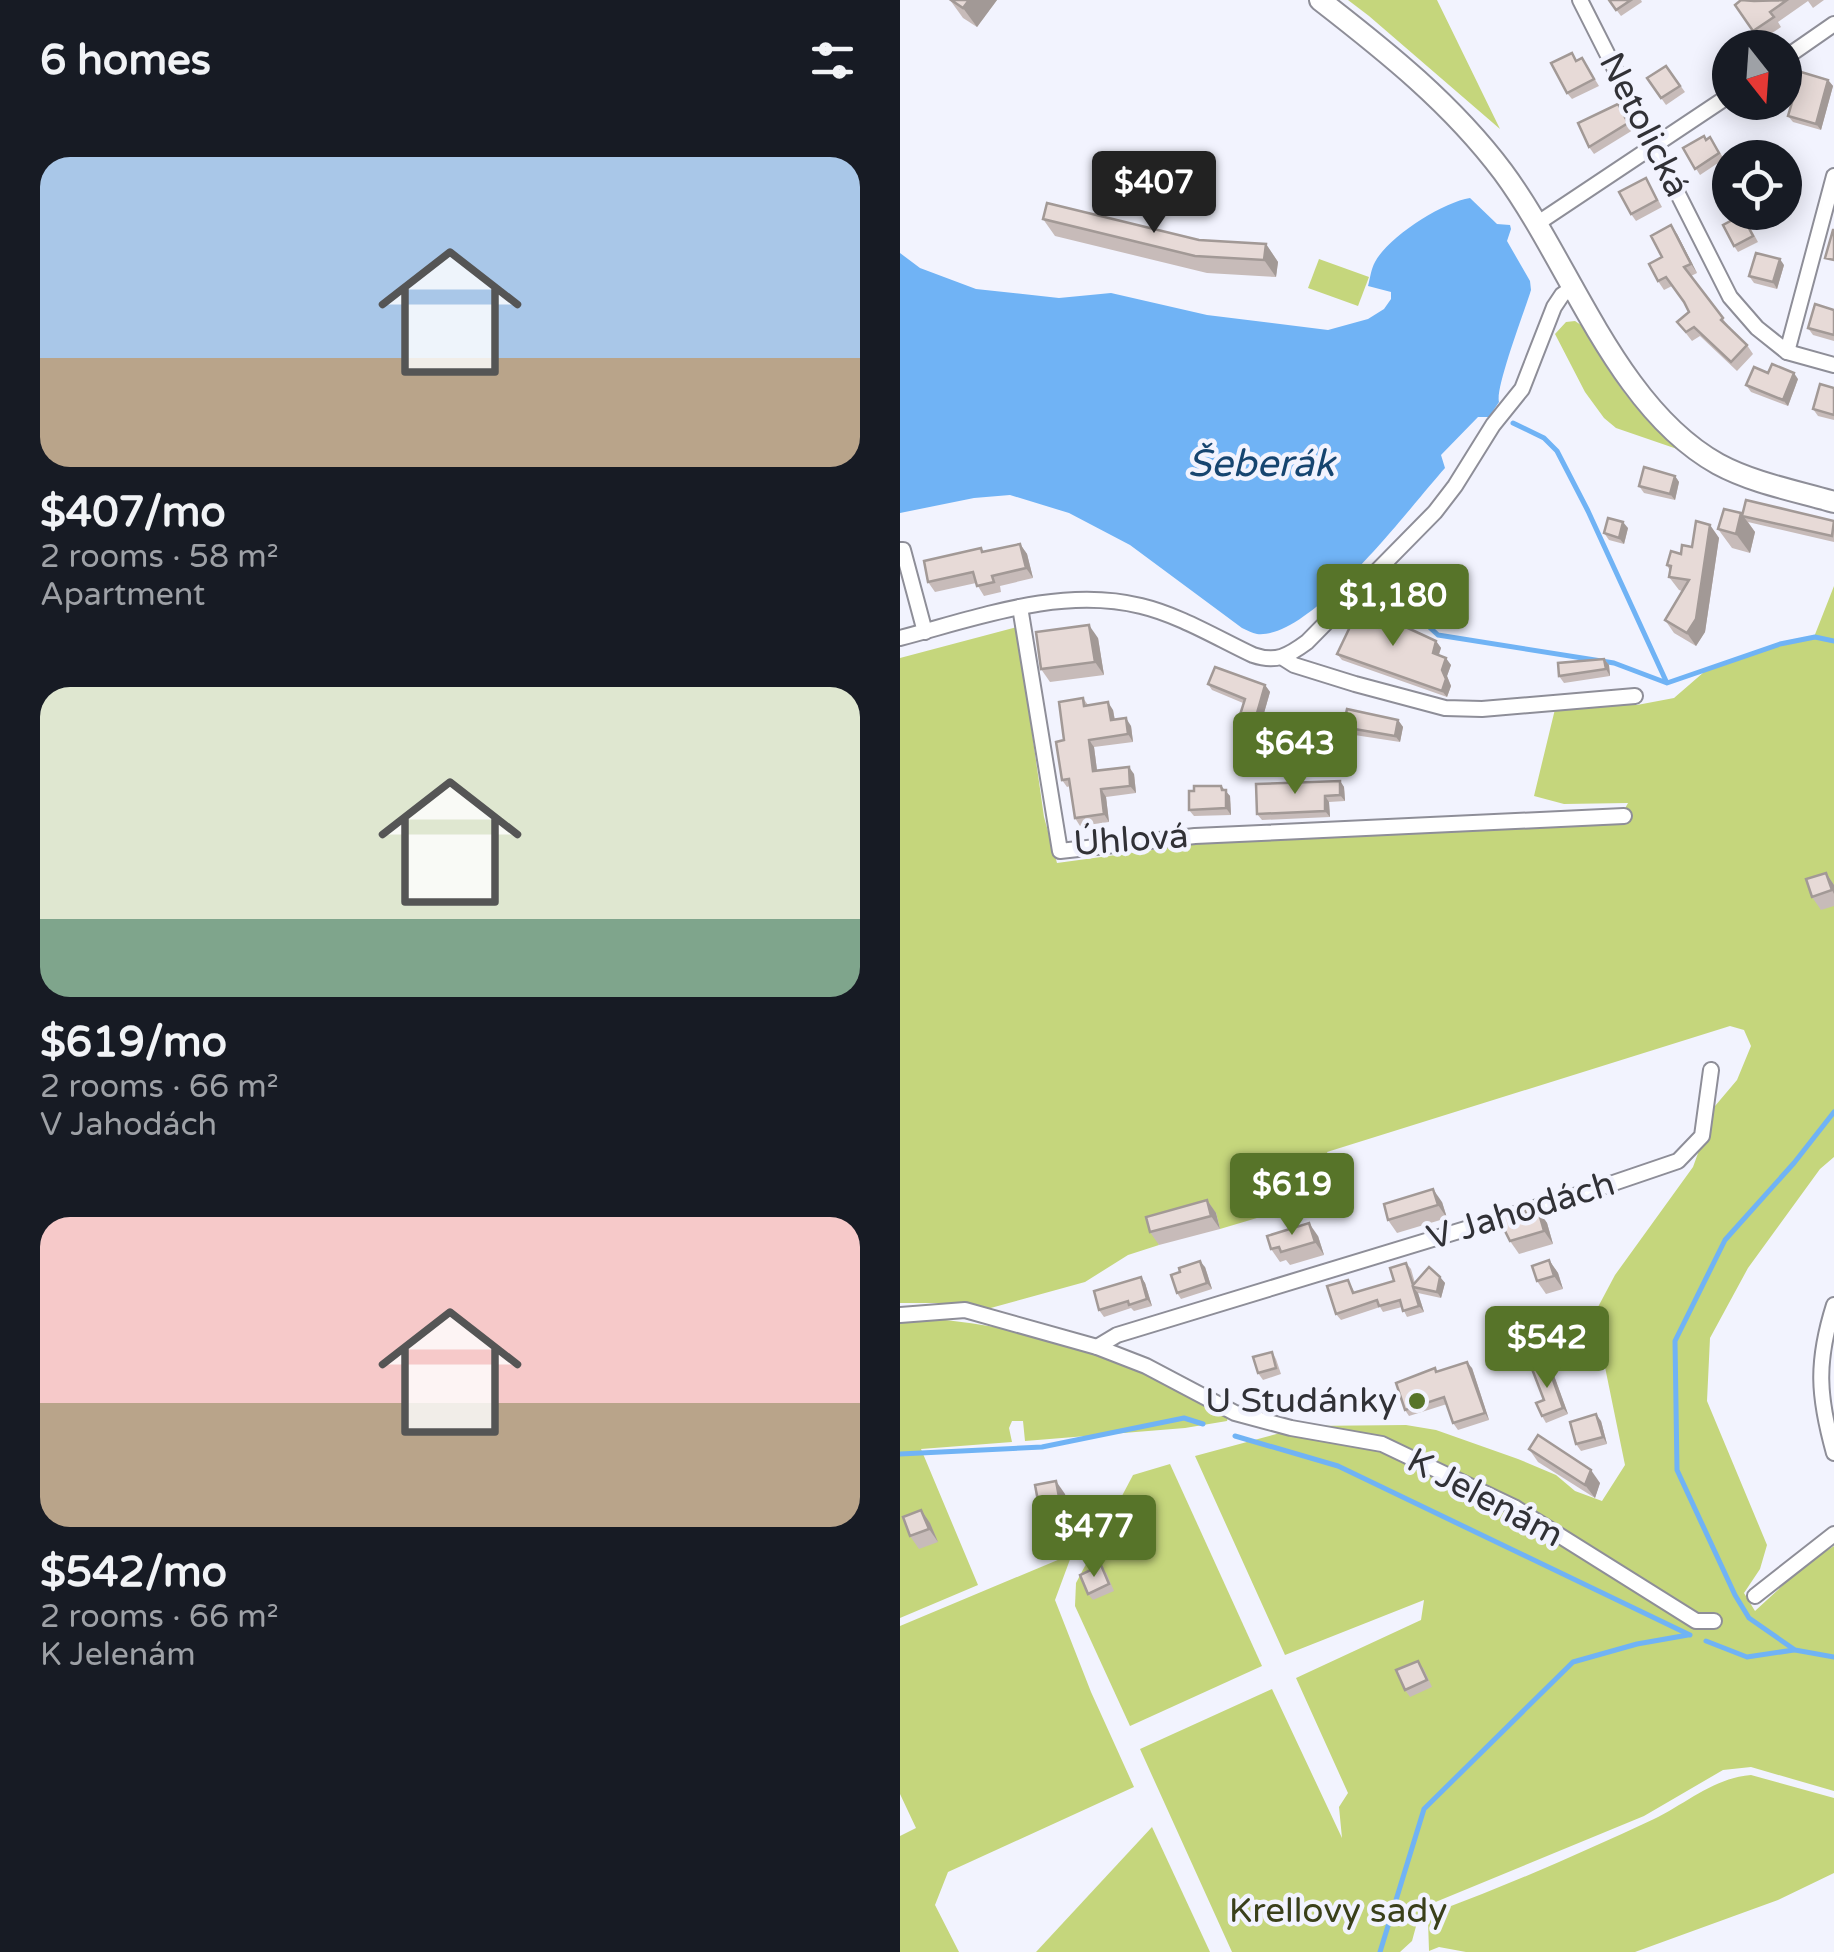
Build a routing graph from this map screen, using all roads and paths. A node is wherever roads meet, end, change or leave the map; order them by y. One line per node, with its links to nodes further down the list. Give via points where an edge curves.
1 (1320, 0): 8 (street, via 1454,114)
2 (1580, 0): 6 (street, Netolická)
3 (1834, 24): 4 (street)
4 (1802, 46)
5 (1712, 107): 6 (street)
6 (1656, 145): 8 (street); 10 (street, Netolická, via 1730,297)
7 (1834, 176): 10 (street)
8 (1538, 223): 9 (street)
9 (1575, 286): 12 (street, via 1636,390 1688,444 1730,470); 17 (street, via 1554,307 1528,378 1435,512 1308,642)
10 (1787, 352): 11 (street, Netolická)
11 (1834, 364)
12 (1834, 502)
13 (900, 550): 15 (street)
14 (1020, 607): 15 (street); 17 (street, via 1120,602 1253,655); 19 (street, Úhlová, via 1060,851 1195,836)
15 (924, 632): 16 (street)
16 (900, 638)
17 (1283, 658): 18 (street, via 1446,708)
18 (1635, 696)
19 (1624, 816)
20 (1712, 1070): 23 (street, V Jahodách, via 1702,1136 1678,1161 1117,1335)
21 (1834, 1305): 24 (street, via 1820,1372 1821,1407)
22 (900, 1315): 23 (street, K Jelenám, via 965,1310)
23 (1097, 1347): 27 (street, K Jelenám, via 1235,1413 1382,1444 1514,1508 1696,1620)
24 (1834, 1452)
25 (1834, 1534): 26 (street)
26 (1755, 1596)
27 (1714, 1621)

